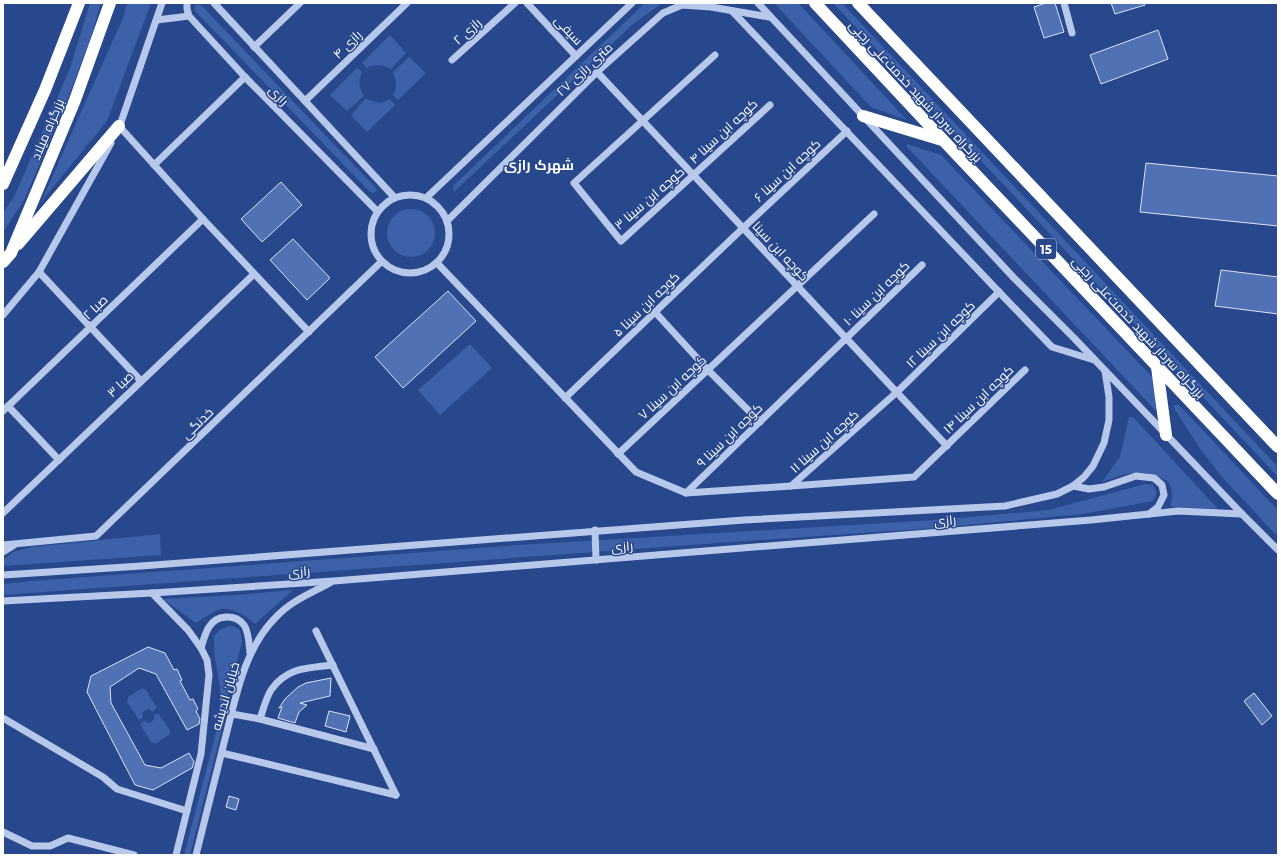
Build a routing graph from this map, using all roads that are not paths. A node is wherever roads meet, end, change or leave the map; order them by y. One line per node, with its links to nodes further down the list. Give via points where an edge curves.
1 (79, 3): 36 (highway, بزرگراه میلاد, via 46,90)
2 (110, 3): 44 (highway, بزرگراه میلاد, via 75,100)
3 (162, 3): 19 (street)
4 (187, 3): 17 (street)
5 (214, 3): 21 (street, رازی)
6 (300, 3): 21 (street)
7 (407, 3): 27 (street, رازی ۴)
8 (515, 3): 24 (street, رازی ۲)
9 (527, 3): 23 (street, سیفی)
10 (632, 3): 23 (street, ۲۷ متری رازی)
11 (758, 3): 18 (street)
12 (815, 3): 33 (highway, بزرگراه سردار شهید خدمت‌علی رجبی / 15)
13 (858, 3): 69 (highway, بزرگراه سردار شهید خدمت‌علی رجبی / 15)
14 (1064, 3): 20 (street)
15 (682, 4): 16 (street, ۲۷ متری رازی); 25 (street, ۲۷ متری رازی, via 663,13)
16 (732, 10): 18 (street, ۲۷ متری رازی); 32 (street)
17 (189, 16): 19 (street); 26 (street, رازی)
18 (769, 17): 29 (street)
19 (157, 20): 31 (street)
20 (1072, 33)
21 (254, 47): 27 (street, رازی)
22 (715, 55): 30 (street)
23 (576, 56): 38 (street, ۲۷ متری رازی)
24 (452, 60)
25 (597, 72): 30 (street, کوچه ابن سینا); 42 (street, ۲۷ متری رازی)
26 (245, 77): 34 (street); 39 (street, رازی)
27 (305, 101): 37 (street, رازی)
28 (770, 105): 35 (street, کوچه ابن سینا ۴)
29 (863, 116): 33 (highway); 57 (street)
30 (643, 120): 35 (street, کوچه ابن سینا); 35 (street, کوچه ابن سینا ۳, via 574,183 621,241)
31 (119, 126): 34 (street); 44 (highway); 48 (street)
32 (847, 131): 43 (street, کوچه ابن سینا ۶); 51 (street)
33 (943, 140): 58 (highway, بزرگراه سردار شهید خدمت‌علی رجبی / 15)
34 (154, 165): 41 (street)
35 (694, 175): 43 (street, کوچه ابن سینا)
36 (3, 184)
37 (395, 198): 38 (street, via 416,195); 39 (street)
38 (426, 198): 42 (street, via 435,204)
39 (377, 211): 45 (street, via 371,224 370,237)
40 (874, 214): 50 (street, کوچه ابن سینا ۷)
41 (203, 219): 49 (street); 54 (street, صبا ۲)
42 (447, 221): 46 (street, via 450,232 448,244)
43 (743, 228): 50 (street, کوچه ابن سینا); 52 (street, کوچه ابن سینا ۵)
44 (7, 257)
45 (381, 262): 46 (street, via 391,270 415,274); 55 (street, خدنگی)
46 (437, 263): 64 (street)
47 (922, 265): 56 (street, کوچه ابن سینا ۱۰)
48 (39, 272): 53 (street); 54 (street)
49 (254, 274): 55 (street); 62 (street, صبا ۳)
50 (797, 286): 56 (street, کوچه ابن سینا); 59 (street, کوچه ابن سینا ۷)
51 (999, 292): 57 (street, via 1052,346); 63 (street, کوچه ابن سینا ۱۲)
52 (655, 312): 59 (street); 64 (street, کوچه ابن سینا ۵)
53 (3, 315)
54 (90, 328): 62 (street); 65 (street, صبا ۲)
55 (308, 332): 80 (street, خدنگی, via 96,536)
56 (847, 339): 63 (street, کوچه ابن سینا); 66 (street, کوچه ابن سینا ۹)
57 (1095, 361): 61 (street)
58 (1157, 367): 67 (highway); 75 (highway, بزرگراه سردار شهید خدمت‌علی رجبی / 15)
59 (708, 370): 66 (street); 70 (street, کوچه ابن سینا ۷)
60 (1025, 370): 68 (street, کوچه ابن سینا ۱۴)
61 (1104, 371): 67 (street); 73 (street, رازی, via 1109,397 1109,420 1104,443 1093,466)
62 (142, 381): 71 (street, صبا ۳)
63 (897, 392): 68 (street, کوچه ابن سینا); 72 (street, کوچه ابن سینا ۱۱)
64 (565, 398): 70 (street)
65 (6, 409): 71 (street)
66 (760, 422): 74 (street, کوچه ابن سینا ۹)
67 (1166, 434): 78 (street)
68 (947, 446): 72 (street, کوچه ابن سینا ۱۴, via 914,477)
69 (1278, 447)
70 (618, 454): 74 (street, via 636,472)
71 (59, 460): 76 (street, صبا ۳)
72 (791, 486): 74 (street, کوچه ابن سینا ۱۱)
73 (1073, 486): 77 (street, via 1089,489 1104,487 1136,476 1154,478 1162,485 1164,496 1158,507); 79 (street, رازی, via 1057,494 1005,506)
74 (686, 493)
75 (1278, 494)
76 (3, 513)
77 (1149, 514): 78 (street, رازی, via 1178,511); 84 (street, رازی)
78 (1242, 514): 82 (street)
79 (594, 530): 84 (street); 85 (street, رازی)
80 (16, 544): 81 (street, خدنگی); 83 (street)
81 (3, 545)
82 (1278, 550)
83 (3, 552)
84 (596, 560): 86 (street, رازی)
85 (3, 575)
86 (334, 581): 87 (street, رازی); 91 (street, خیابان اندیشه, via 294,601 276,617)
87 (152, 593): 88 (street, رازی); 90 (street, خیابان اندیشه, via 188,630)
88 (3, 602)
89 (316, 631): 92 (street)
90 (201, 648): 91 (street, via 209,626 220,617 230,616 244,625); 98 (street, خیابان اندیشه, via 207,660 209,675 201,754)
91 (250, 652): 93 (street, خیابان اندیشه)
92 (333, 665): 95 (street, via 293,671 271,690); 96 (street)
93 (232, 714): 95 (street); 97 (street, خیابان اندیشه)
94 (3, 718): 98 (street, via 103,777 117,789)
95 (260, 719): 96 (street)
96 (374, 749): 97 (street, via 396,795)
97 (222, 753): 100 (street, خیابان اندیشه)
98 (187, 812): 102 (street, خیابان اندیشه)
99 (3, 832): 101 (street, via 32,846 50,846 68,838)
100 (199, 854)
101 (134, 855)
102 (176, 855)

